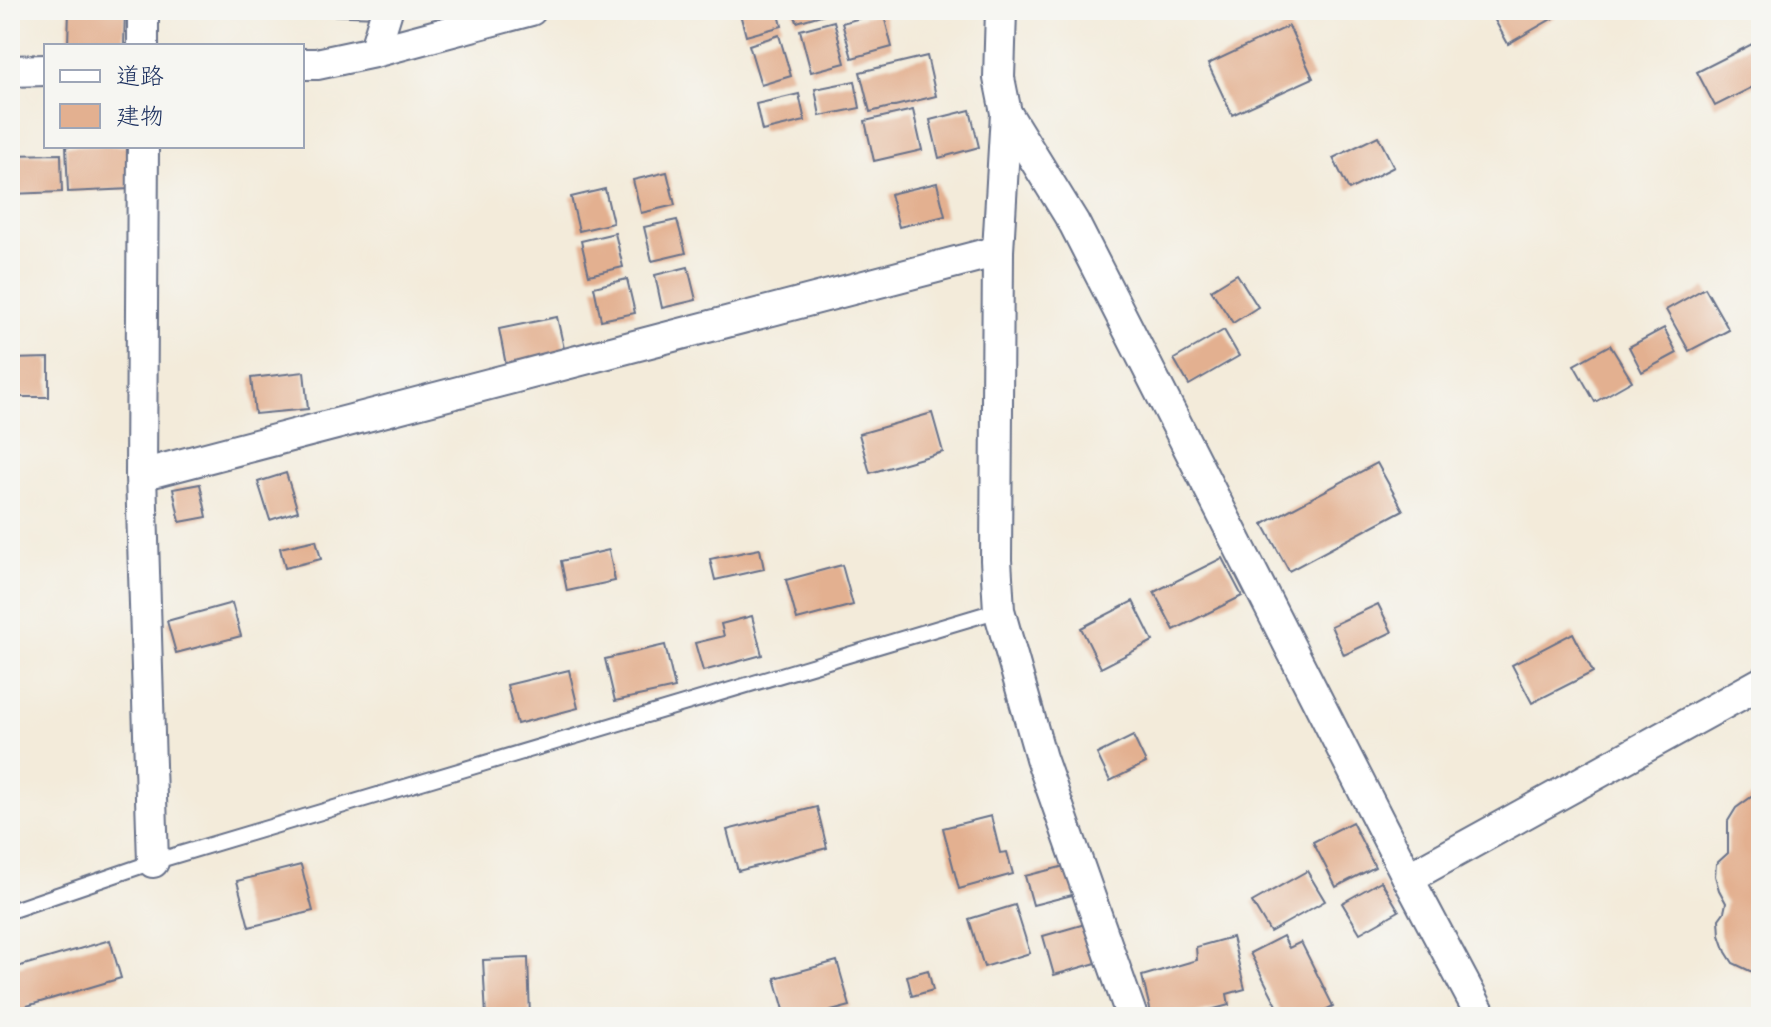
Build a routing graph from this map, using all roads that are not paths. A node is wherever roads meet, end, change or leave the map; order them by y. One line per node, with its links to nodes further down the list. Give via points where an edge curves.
1 (143, 10): 5 (street)
2 (387, 10): 6 (street)
3 (531, 10): 6 (street)
4 (1001, 10): 10 (street, via 999,78)
5 (143, 44)
6 (374, 52): 7 (street)
7 (304, 64)
8 (44, 70): 9 (street)
9 (10, 71)
10 (1006, 113): 12 (street); 17 (street, via 1074,223)
11 (143, 148): 13 (street)
12 (998, 251): 13 (street); 14 (street)
13 (141, 475): 16 (street)
14 (999, 610): 16 (lane); 19 (street, via 1041,758)
15 (1761, 683): 17 (street)
16 (153, 862): 18 (lane)
17 (1408, 878): 20 (street)
18 (10, 911)
19 (1132, 1017)
20 (1482, 1017)

